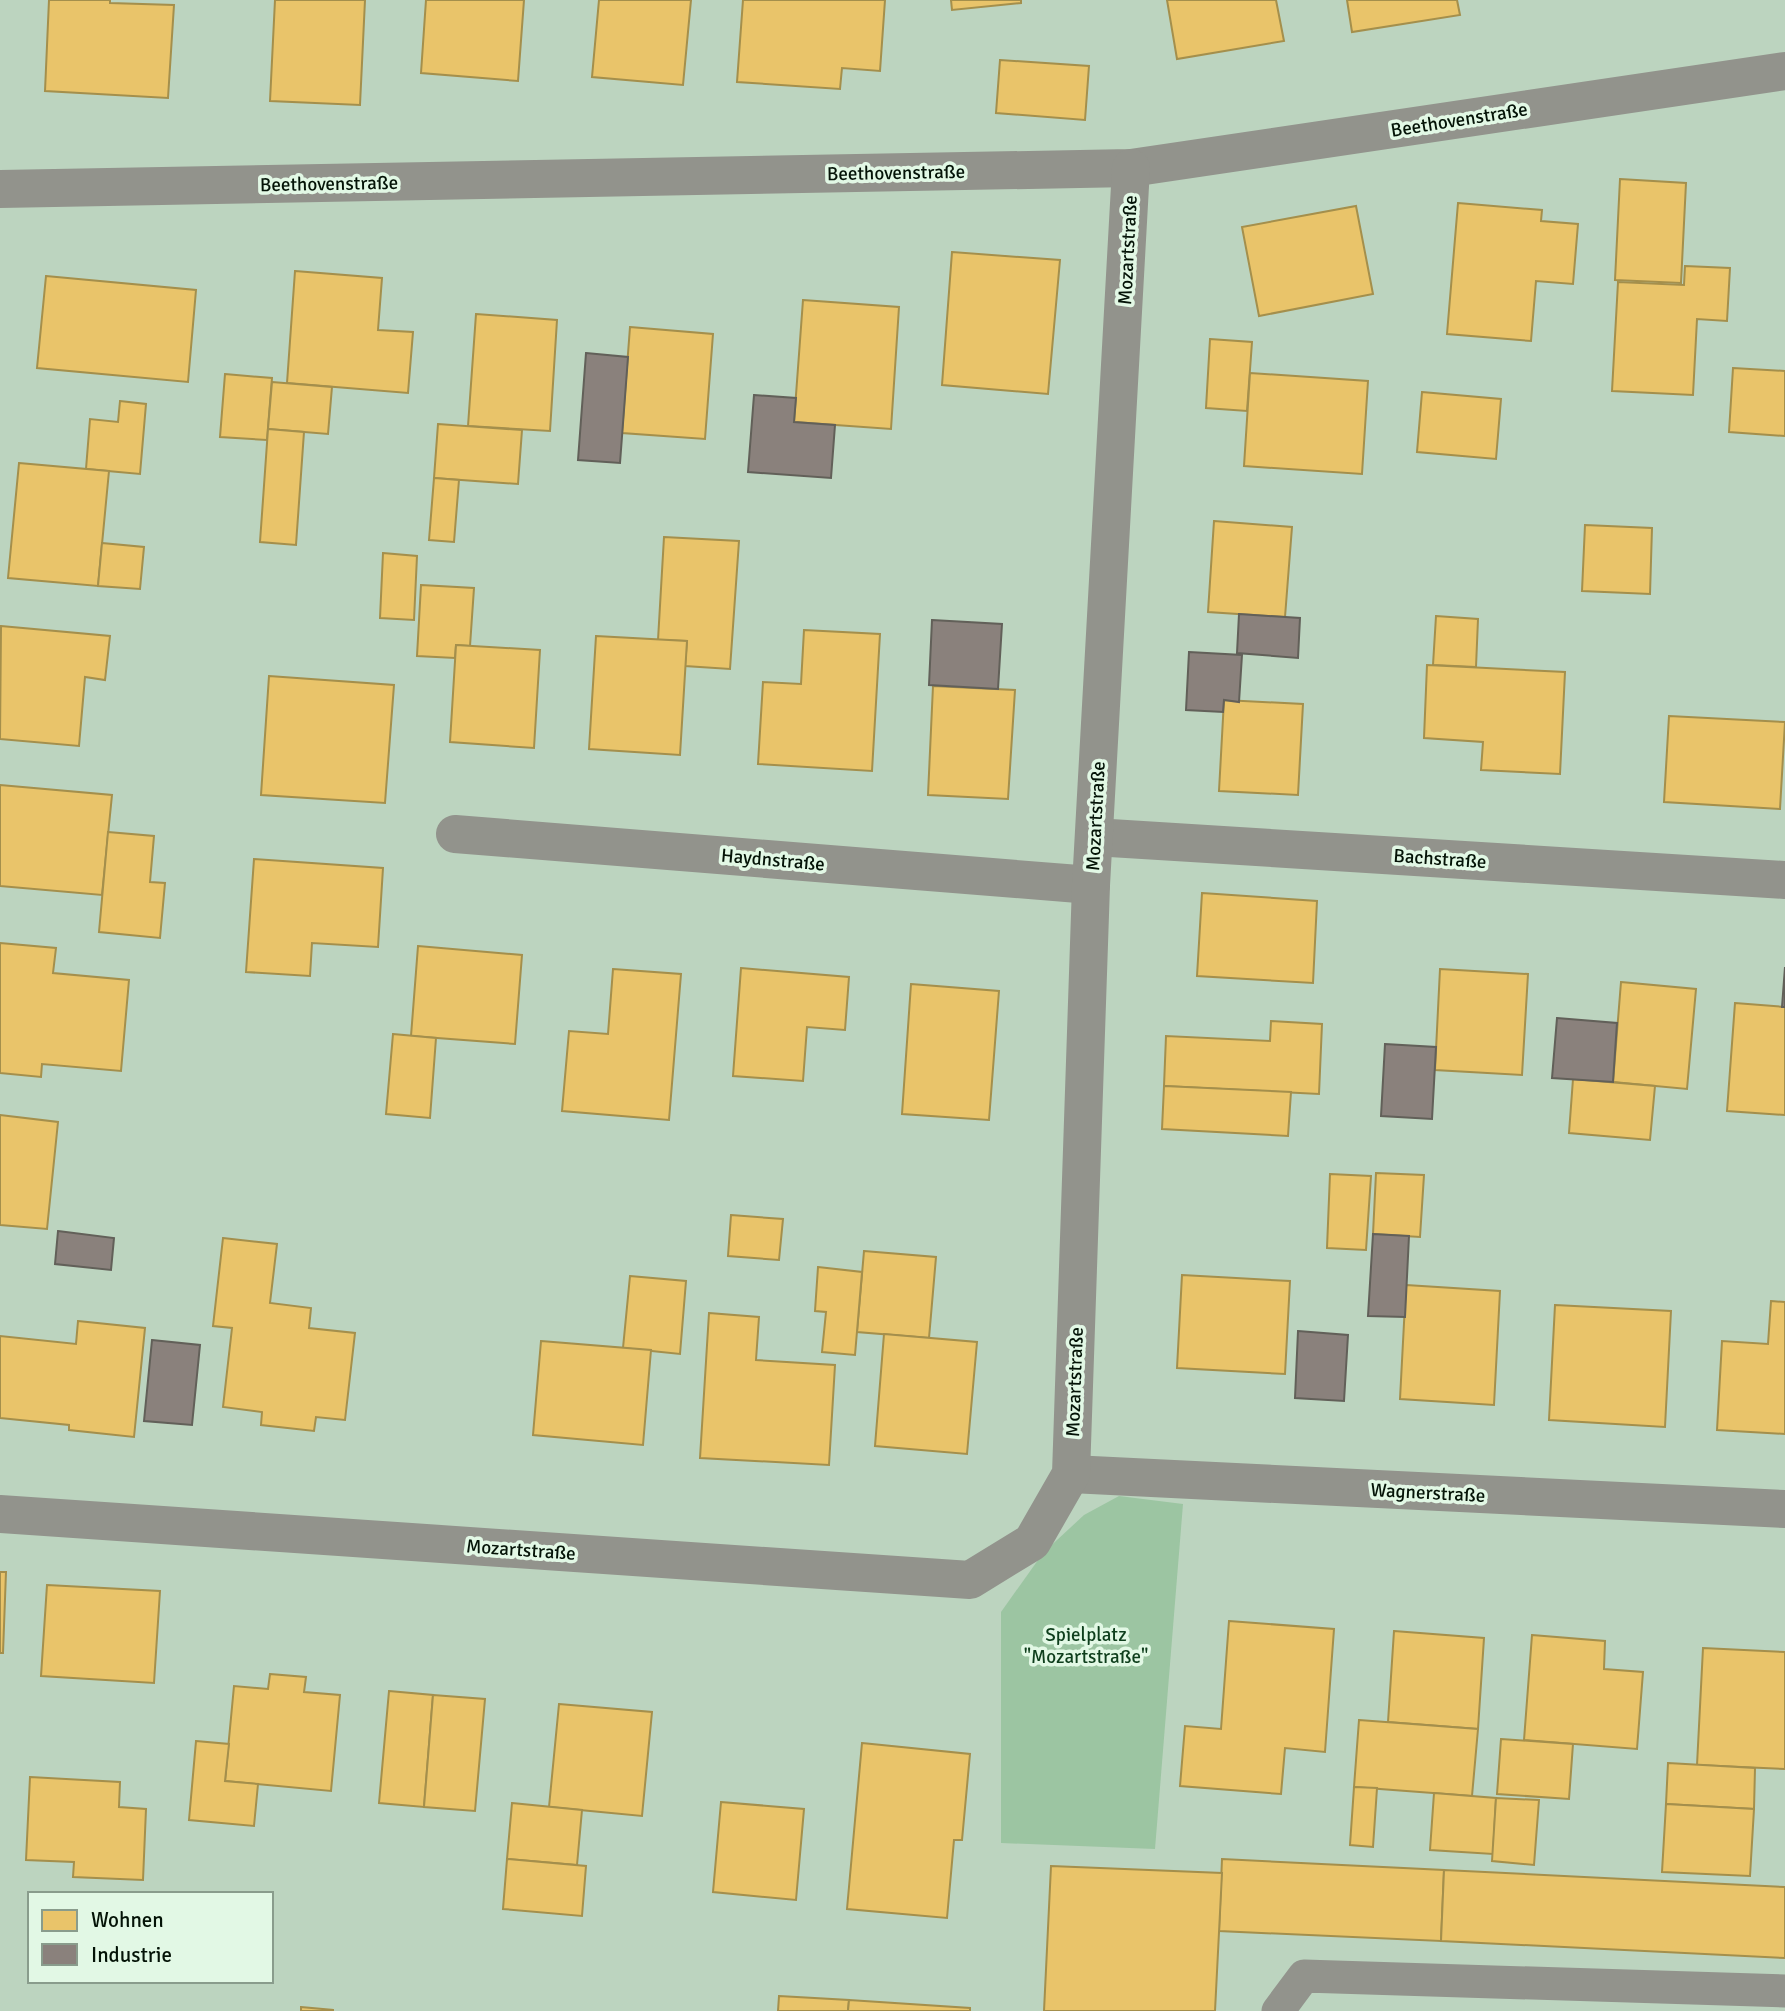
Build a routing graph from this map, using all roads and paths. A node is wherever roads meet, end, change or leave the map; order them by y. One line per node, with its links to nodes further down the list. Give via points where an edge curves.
1 (1785, 71): 2 (street, Beethovenstraße)
2 (1131, 168): 3 (street, Beethovenstraße); 5 (street, Mozartstraße)
3 (0, 189)
4 (455, 834): 7 (street, Haydnstraße)
5 (1094, 837): 6 (street, Bachstraße); 7 (street, Mozartstraße)
6 (1785, 880)
7 (1091, 885): 8 (street, Mozartstraße)
8 (1071, 1474): 9 (street, Wagnerstraße); 10 (street, Mozartstraße, via 1032,1542 970,1580)
9 (1785, 1509)
10 (0, 1514)
11 (1785, 1990): 12 (lane, via 1304,1976)
12 (1278, 2011)

